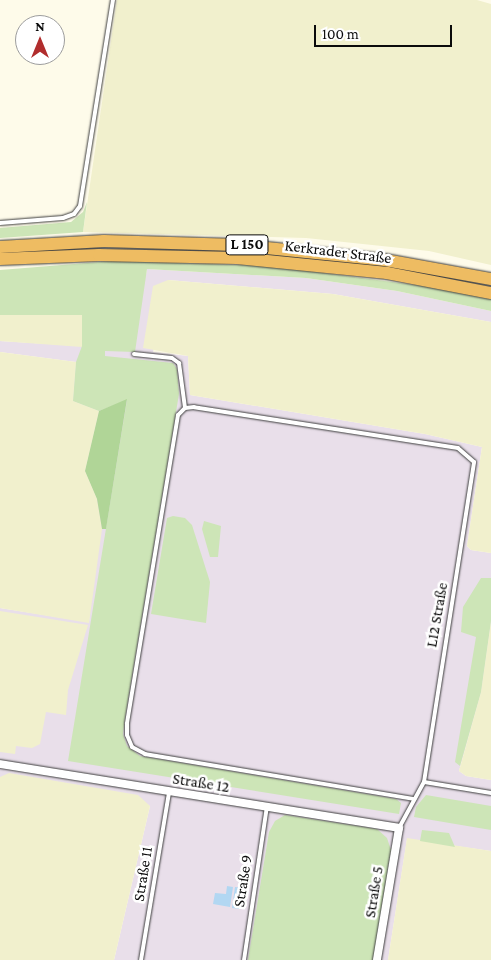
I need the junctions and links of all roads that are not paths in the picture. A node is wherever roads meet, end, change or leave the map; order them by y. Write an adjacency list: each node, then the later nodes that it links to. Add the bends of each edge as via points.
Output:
1 (113, 0): 2 (lane, via 80,206 74,214 63,218)
2 (0, 223)
3 (0, 246): 5 (highway, Kerkrader Straße / L 150, via 104,241 237,245 385,260)
4 (0, 259): 6 (highway, Kerkrader Straße / L 150, via 100,254 237,258 387,274)
5 (491, 279)
6 (491, 293)
7 (134, 354): 8 (lane, via 172,358 179,364)
8 (185, 408): 10 (lane, L12 Straße, via 194,406 458,448 474,462); 13 (lane, via 178,415 127,724 132,747 145,754)
9 (0, 764): 11 (street, Straße 12)
10 (424, 782): 12 (lane); 13 (lane)
11 (169, 792): 14 (street, Straße 12); 16 (lane, Straße 11)
12 (491, 793)
13 (414, 799): 15 (lane)
14 (267, 806): 15 (street, Straße 12); 17 (lane, Straße 9)
15 (398, 828): 18 (street, Straße 5)
16 (141, 960)
17 (244, 960)
18 (377, 960)

